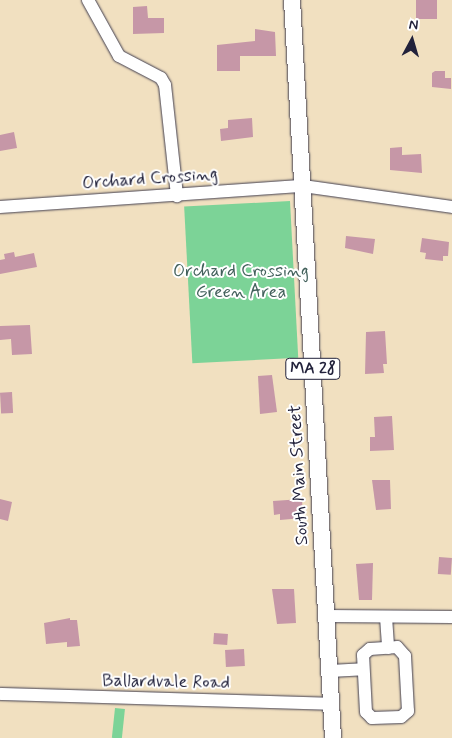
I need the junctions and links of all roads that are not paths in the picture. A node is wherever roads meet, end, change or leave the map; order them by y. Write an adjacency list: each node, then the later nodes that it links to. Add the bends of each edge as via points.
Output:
1 (88, 0): 4 (street, via 119,56 166,84)
2 (292, 0): 3 (main road, South Main Street / MA 28)
3 (303, 186): 4 (street, Orchard Crossing); 6 (street, Orchard Crossing); 7 (main road, South Main Street / MA 28)
4 (178, 196): 5 (street, Orchard Crossing)
5 (0, 207)
6 (452, 207)
7 (327, 616): 8 (street); 12 (main road, South Main Street / MA 28)
8 (386, 617): 9 (street); 10 (street)
9 (452, 617)
10 (388, 648): 11 (street, via 366,651); 11 (street, via 399,648 405,654 408,707 405,715 374,719 368,715)
11 (363, 669): 12 (street)
12 (330, 671): 14 (main road, South Main Street / MA 28)
13 (0, 694): 14 (street, Ballardvale Road)
14 (332, 704): 15 (main road, South Main Street / MA 28)
15 (333, 738)

